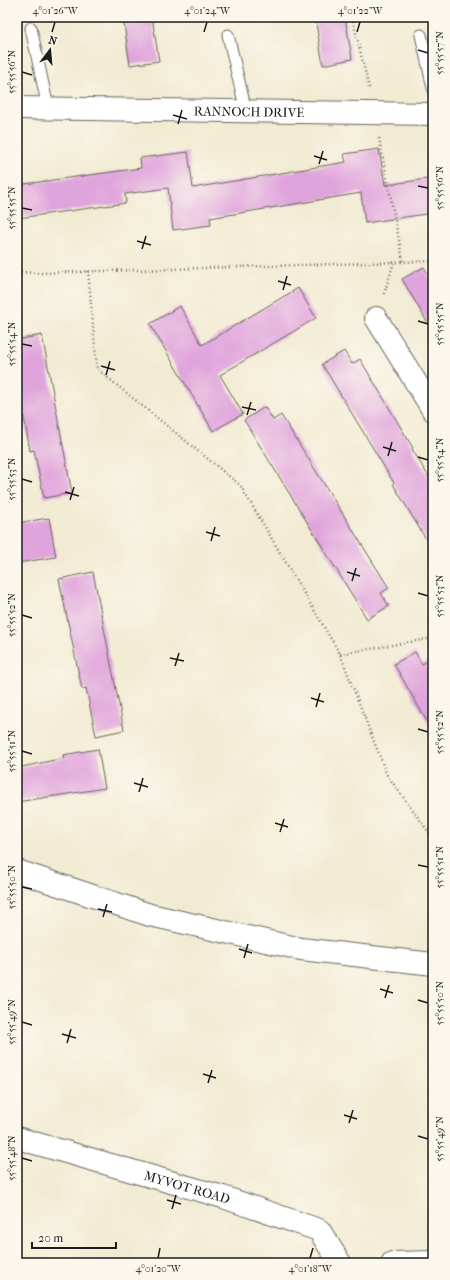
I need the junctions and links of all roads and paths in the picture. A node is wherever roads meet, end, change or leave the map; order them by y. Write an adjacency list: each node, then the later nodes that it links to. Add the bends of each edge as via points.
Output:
1 (31, 28): 6 (lane)
2 (228, 35): 7 (lane)
3 (421, 35): 4 (lane)
4 (433, 88)
5 (17, 108): 6 (street, RANNOCH DRIVE)
6 (48, 108): 7 (street, RANNOCH DRIVE)
7 (246, 111): 8 (street, RANNOCH DRIVE)
8 (433, 114)
9 (433, 260): 10 (path)
10 (394, 262): 11 (path); 13 (path)
11 (88, 271): 12 (path); 16 (path, via 97,369 240,485)
12 (17, 272)
13 (376, 318): 14 (street)
14 (433, 410)
15 (433, 638): 16 (path)
16 (340, 654): 17 (path, via 386,775)
17 (433, 838)
18 (17, 871): 19 (street, via 150,915 301,949)
19 (433, 964)
20 (17, 1138): 22 (street, MYVOT ROAD, via 222,1197 319,1230)
21 (433, 1262): 23 (street)
22 (340, 1263)
23 (392, 1263)

